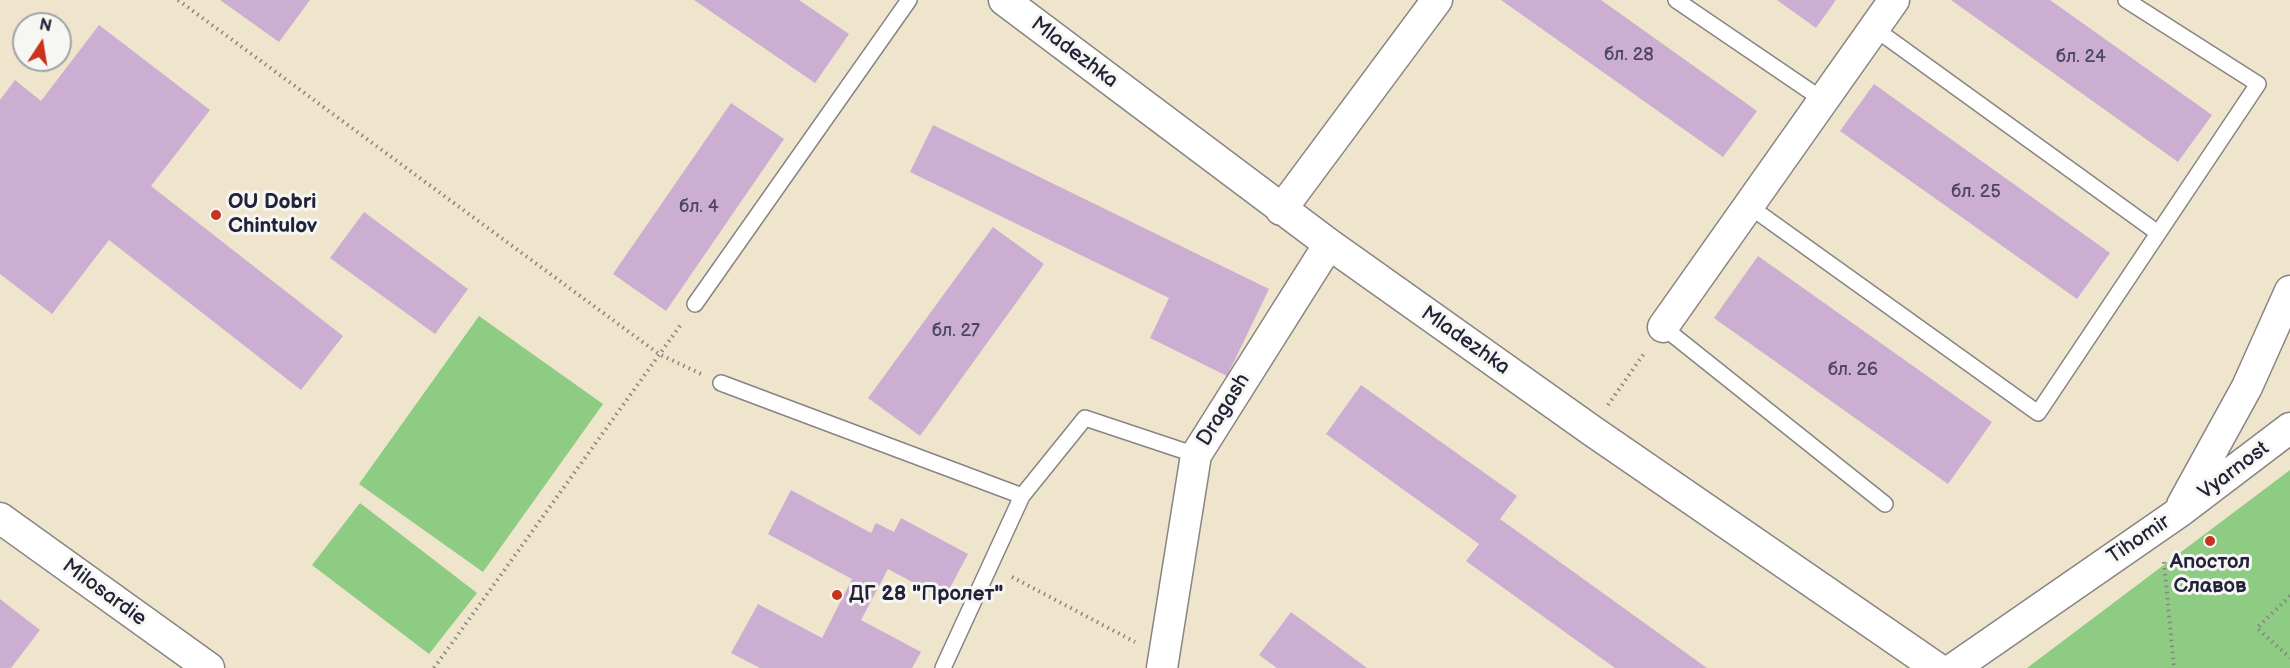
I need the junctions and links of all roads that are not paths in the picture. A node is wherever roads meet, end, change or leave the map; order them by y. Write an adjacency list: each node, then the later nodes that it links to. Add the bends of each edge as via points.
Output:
1 (909, 0): 14 (lane)
2 (1004, 0): 10 (street, Mladezhka)
3 (1437, 0): 10 (street)
4 (1676, 0): 8 (lane)
5 (1894, 0): 7 (street)
6 (2126, 0): 11 (lane, via 2258,84)
7 (1874, 28): 8 (street); 11 (lane)
8 (1823, 100): 9 (street)
9 (1749, 206): 11 (lane, via 2038,413); 15 (street)
10 (1281, 210): 12 (street, Mladezhka)
11 (2158, 233)
12 (1329, 244): 18 (street, Dragash); 26 (street, Mladezhka)
13 (2290, 291): 22 (street, Tihomir, via 2247,387)
14 (695, 304)
15 (1663, 327): 20 (lane)
16 (721, 383): 19 (lane)
17 (2290, 428): 22 (street, Vyarnost)
18 (1196, 455): 19 (lane, via 1085,418); 23 (street, Dragash)
19 (1022, 496): 25 (lane)
20 (1885, 504)
21 (0, 518): 24 (street, Milosardie)
22 (2169, 519): 27 (street, Tihomir)
23 (1163, 663)
24 (204, 667)
25 (943, 668)
26 (1937, 668)
27 (1954, 668)

